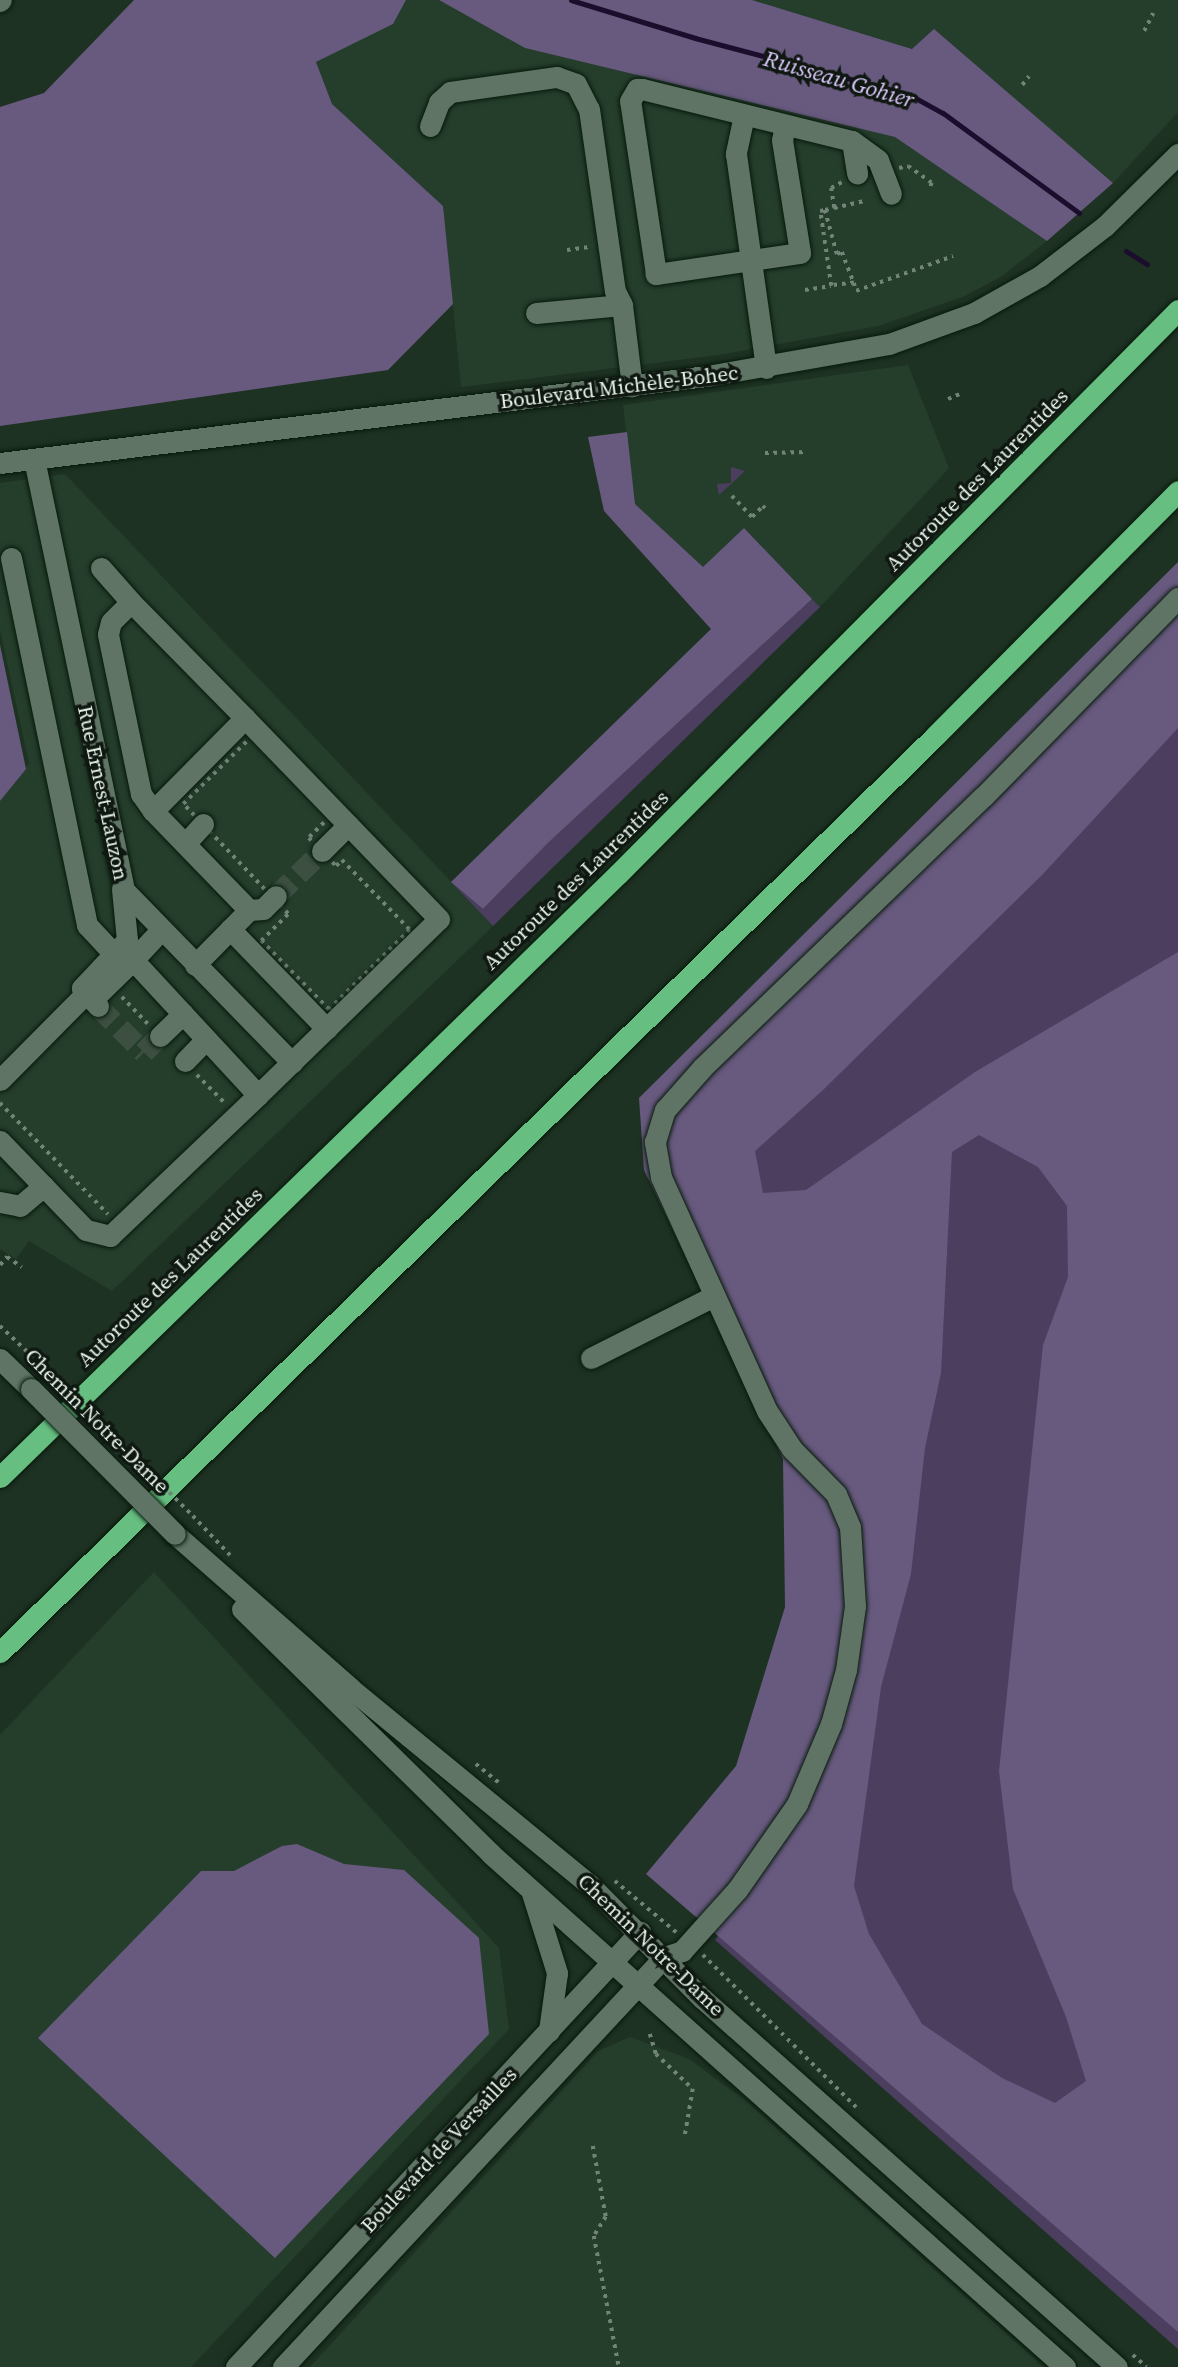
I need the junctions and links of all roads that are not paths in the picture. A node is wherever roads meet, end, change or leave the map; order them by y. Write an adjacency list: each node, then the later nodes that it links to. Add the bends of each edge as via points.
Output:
1 (744, 115): 2 (street); 8 (street, via 736,154); 8 (street, via 642,89 631,95 656,274)
2 (785, 125): 4 (street); 8 (street, via 782,141 800,253)
3 (430, 126): 9 (street, via 439,102 450,92 557,77 576,84 589,109 615,291)
4 (852, 141): 6 (street); 7 (street, via 878,160)
5 (1178, 154): 12 (street, Boulevard Michèle-Bohec, via 1091,239 993,303 909,338)
6 (857, 174)
7 (891, 194)
8 (751, 260): 12 (street)
9 (622, 305): 11 (street); 13 (street)
10 (1178, 310): 50 (highway, Autoroute des Laurentides, via 618,874)
11 (536, 313)
12 (766, 368): 13 (street, Boulevard Michèle-Bohec)
13 (632, 386): 14 (street, Boulevard Michèle-Bohec)
14 (34, 458): 15 (street, Boulevard Michèle-Bohec); 23 (street, Rue Ernest-Lauzon)
15 (0, 463)
16 (1178, 491): 52 (highway, via 935,736)
17 (11, 558): 34 (street, via 88,925)
18 (101, 568): 20 (street)
19 (1178, 598): 47 (street, Boulevard de Versailles, via 992,787 702,1067 665,1110 655,1142 661,1177)
20 (131, 602): 21 (street); 22 (street, via 111,622 108,634)
21 (240, 731): 24 (street, via 212,763); 26 (street)
22 (138, 776): 23 (street); 24 (street, via 144,801)
23 (100, 783): 29 (street, Rue Ernest-Lauzon)
24 (153, 811): 27 (street)
25 (203, 824): 27 (street)
26 (348, 825): 28 (street); 37 (street, via 439,919)
27 (185, 844): 31 (street)
28 (329, 858)
29 (120, 881): 33 (street, Rue Ernest-Lauzon, via 127,896); 34 (street, via 129,932)
30 (276, 896): 31 (street, via 264,909)
31 (249, 909): 32 (street)
32 (230, 929): 35 (street); 37 (street)
33 (161, 930): 34 (street); 35 (street, Rue Ernest-Lauzon)
34 (125, 961): 36 (street); 42 (street)
35 (195, 965): 41 (street, Rue Ernest-Lauzon)
36 (183, 1014): 38 (street); 39 (street)
37 (327, 1029): 41 (street)
38 (160, 1036)
39 (206, 1039): 40 (street); 43 (street)
40 (185, 1061)
41 (292, 1063): 43 (street)
42 (0, 1080)
43 (258, 1095): 45 (street, via 110,1236 86,1230)
44 (0, 1141): 45 (street)
45 (44, 1186): 46 (street, via 20,1206)
46 (0, 1202)
47 (714, 1296): 48 (street); 55 (street, Boulevard de Versailles, via 778,1431 827,1482 844,1510 854,1548 855,1606 846,1671 831,1724 797,1804 737,1890 682,1951)
48 (591, 1358)
49 (0, 1359): 51 (street, Chemin Notre-Dame, bridge)
50 (0, 1478)
51 (175, 1534): 53 (street, Chemin Notre-Dame, via 276,1647); 54 (street, Chemin Notre-Dame, via 350,1689 506,1811)
52 (0, 1652)
53 (531, 1891): 56 (street, Chemin Notre-Dame); 58 (street, via 556,1973)
54 (640, 1931): 55 (street, Chemin Notre-Dame); 56 (street, Boulevard de Versailles)
55 (664, 1957): 57 (street, Boulevard de Versailles); 59 (street, Chemin Notre-Dame, via 702,1998)
56 (611, 1963): 57 (street, Chemin Notre-Dame); 58 (street, Boulevard de Versailles)
57 (637, 1986): 61 (street, Boulevard de Versailles); 62 (street, Chemin Notre-Dame)
58 (548, 2033): 60 (street, Boulevard de Versailles)
59 (1122, 2358)
60 (236, 2367)
61 (283, 2367)
62 (1065, 2367)

